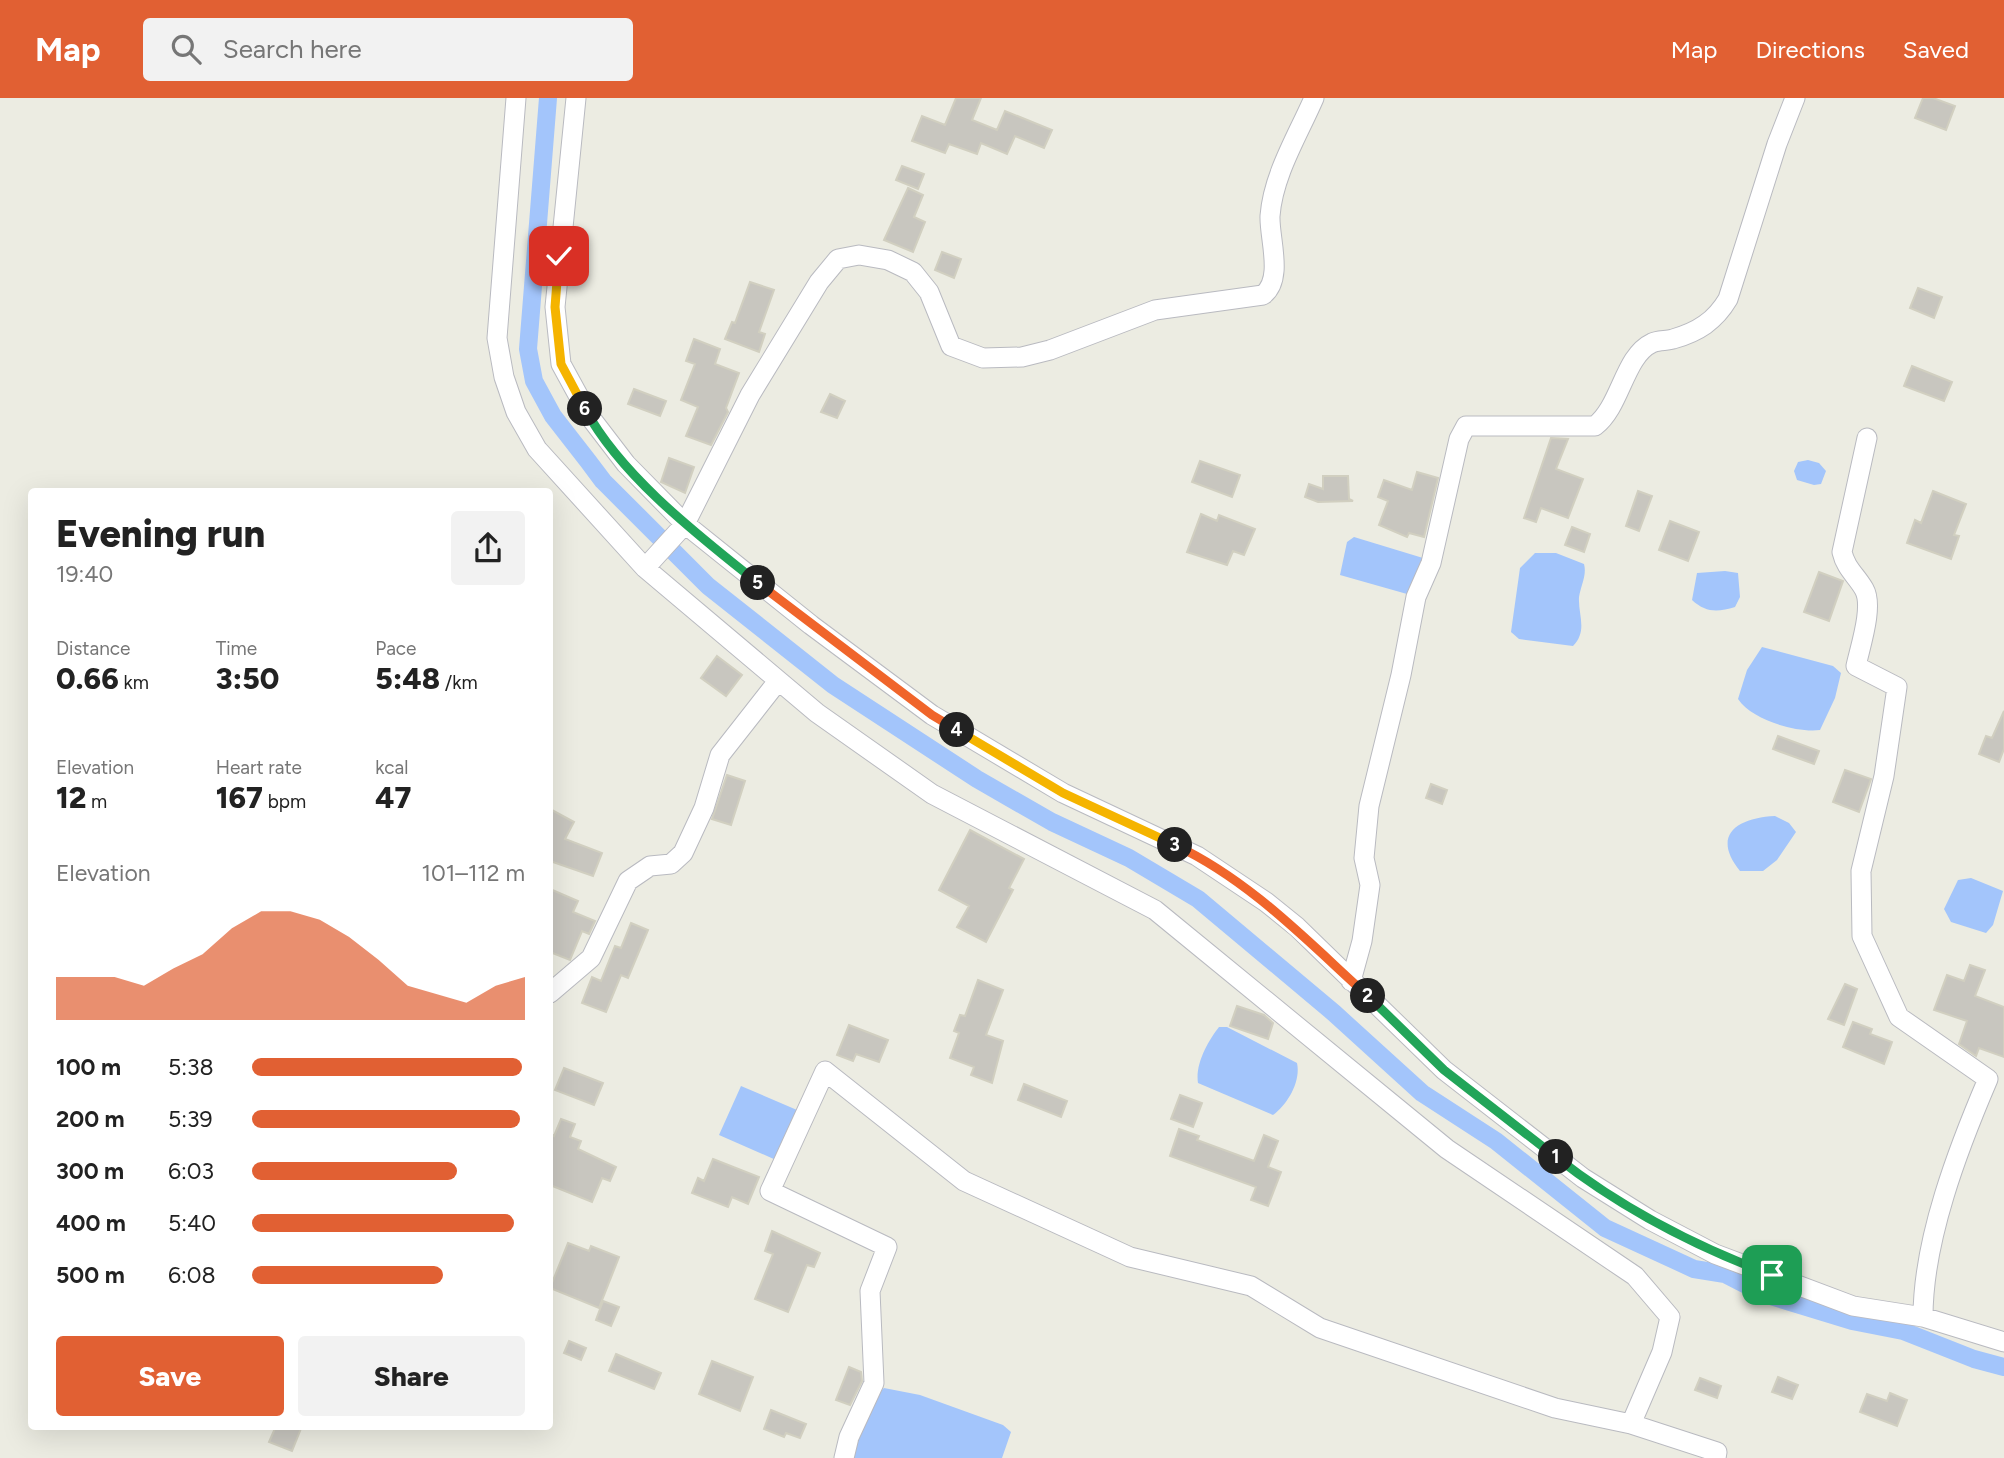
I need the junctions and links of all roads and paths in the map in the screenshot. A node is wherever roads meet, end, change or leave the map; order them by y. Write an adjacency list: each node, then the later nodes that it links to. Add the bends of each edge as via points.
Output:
1 (516, 98): 7 (street, via 497,338 504,377 516,412 537,449)
2 (576, 98): 6 (street, via 555,307 561,364 604,436)
3 (1314, 98): 6 (street, via 1274,191 1272,285 1266,293 1155,310 1050,350 1022,357 983,358 951,346 929,292 914,272 888,260 859,255 838,259 819,282 751,395)
4 (1796, 98): 9 (street, via 1728,299 1716,318 1672,339 1651,343 1633,363 1606,417 1595,426 1466,426 1458,439 1431,563 1416,597 1369,806 1364,858 1370,886)
5 (1867, 439): 11 (street, via 1842,552 1845,566 1866,591 1867,616 1856,666 1897,687 1884,776 1861,870 1862,936 1899,1017 1988,1079 1952,1163 1923,1289)
6 (685, 523): 7 (street); 9 (street, via 932,715 1063,793 1197,856 1266,902)
7 (645, 569): 8 (street)
8 (778, 681): 10 (street, via 720,755 704,808 682,853 671,864 650,866 628,881 591,958); 13 (street, via 932,794 1155,910 1447,1149 1635,1276 1670,1317 1662,1352)
9 (1352, 981): 11 (street, via 1444,1070 1583,1178 1650,1220 1715,1254 1853,1306)
10 (553, 990)
11 (1923, 1317): 12 (street)
12 (2004, 1342)
13 (1631, 1424): 14 (street, via 1555,1408 1320,1328 1251,1286 1130,1256 964,1181 825,1071 770,1191 887,1247 870,1291 874,1383); 15 (street, via 1717,1452)
14 (844, 1458)
15 (1716, 1458)

